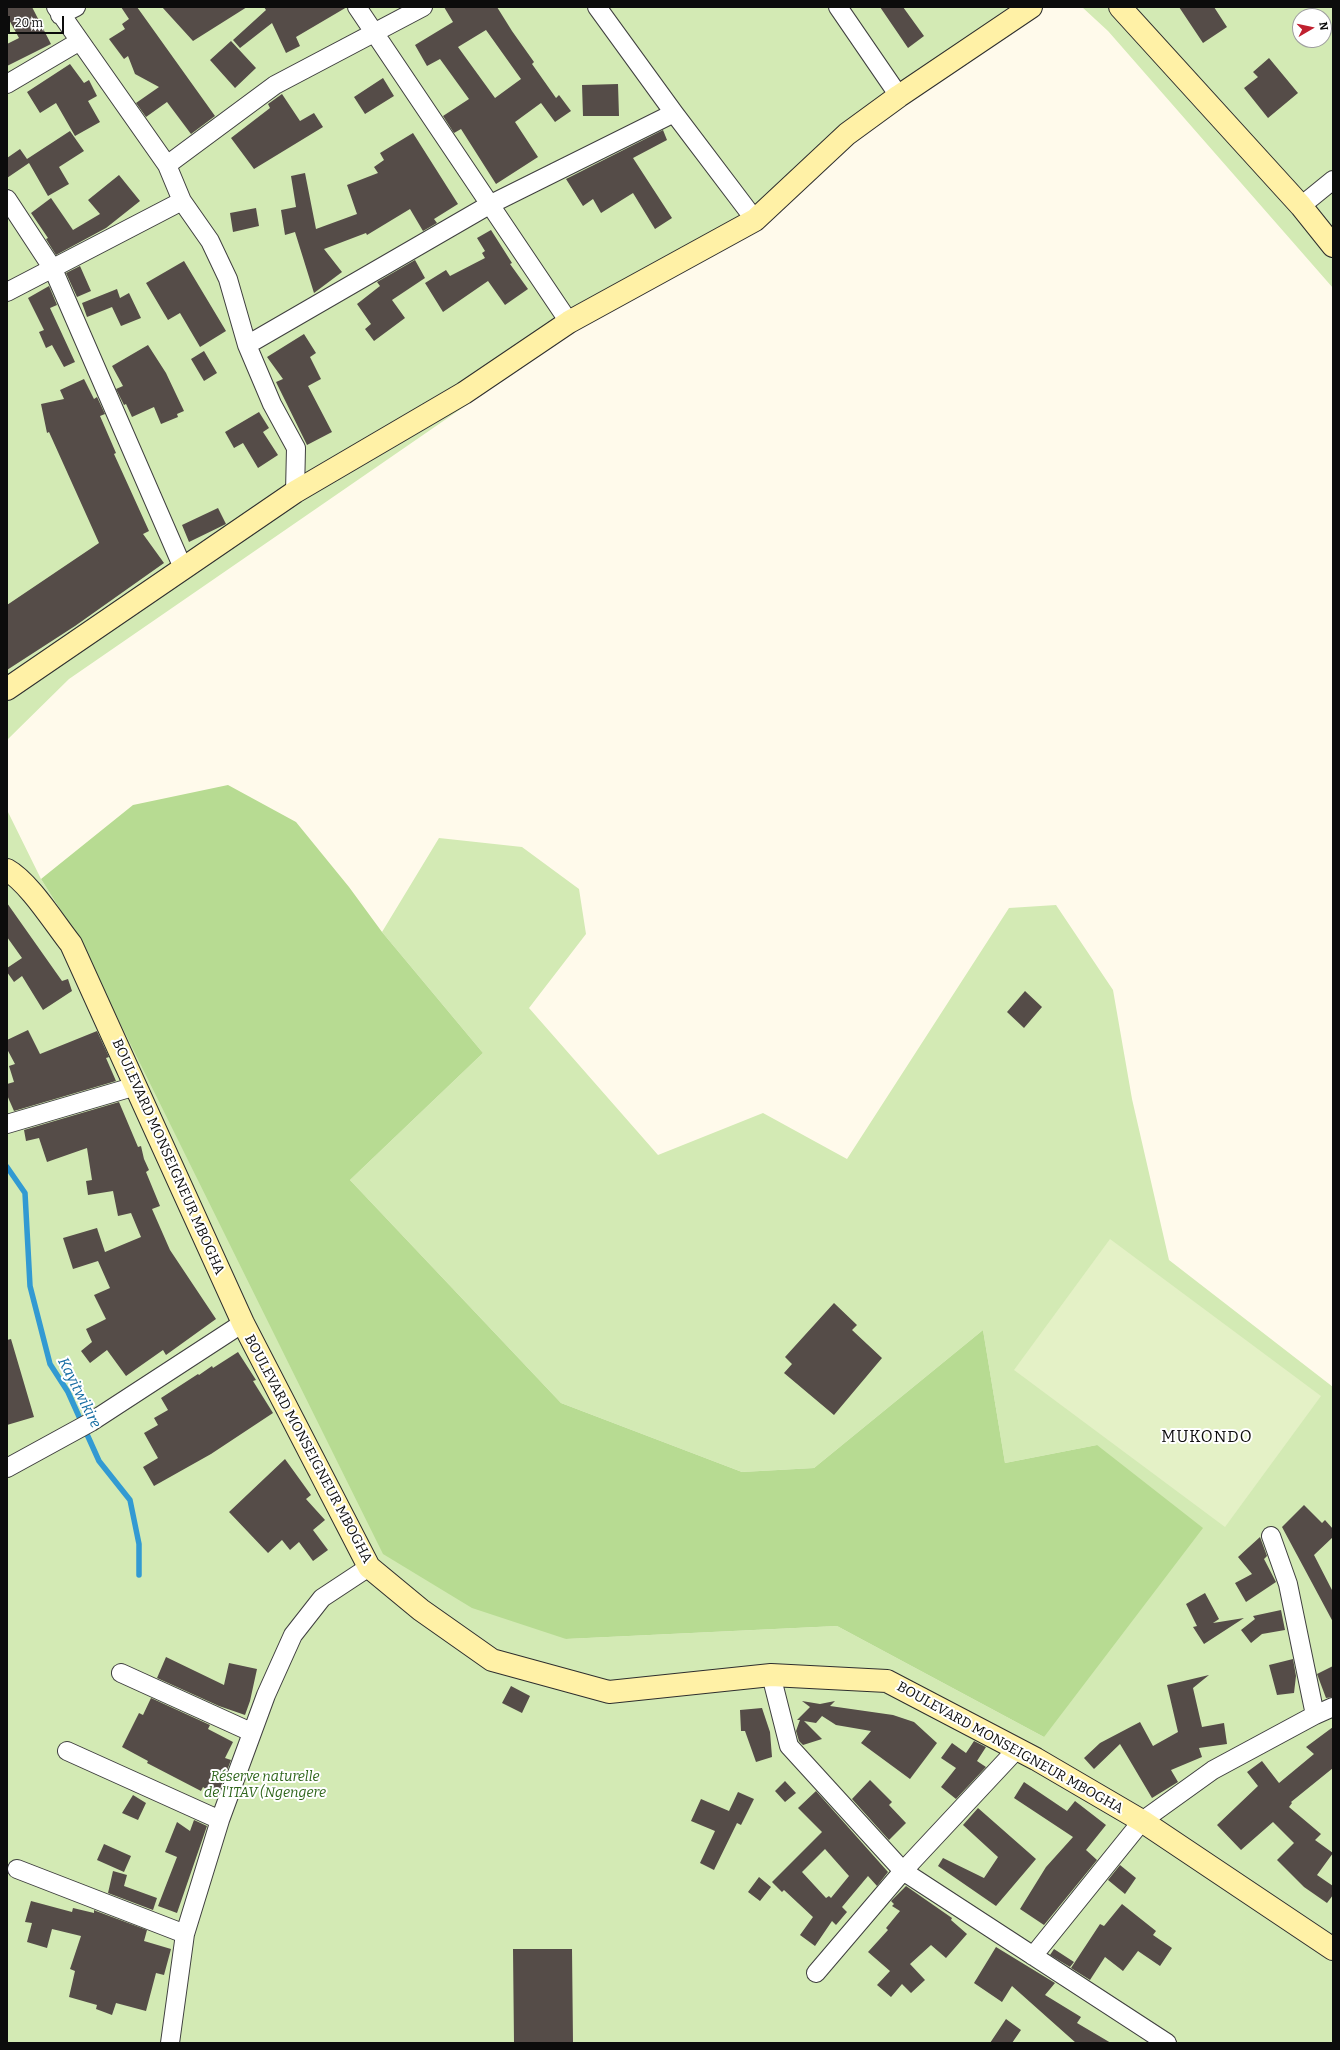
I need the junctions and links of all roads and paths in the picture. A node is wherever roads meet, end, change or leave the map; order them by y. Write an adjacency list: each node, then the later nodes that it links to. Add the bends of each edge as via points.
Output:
1 (357, 7): 8 (street)
2 (422, 7): 8 (street)
3 (597, 7): 12 (street)
4 (838, 7): 11 (street)
5 (1032, 7): 11 (street)
6 (1120, 7): 18 (street)
7 (64, 10): 9 (street)
8 (375, 32): 13 (street, via 275,85); 17 (street)
9 (80, 41): 10 (street); 13 (street)
10 (7, 84)
11 (899, 96): 19 (street, via 847,134)
12 (674, 113): 17 (street); 19 (street)
13 (167, 165): 16 (street)
14 (1333, 180): 18 (street)
15 (7, 200): 21 (street)
16 (182, 201): 21 (street); 24 (street, via 210,241 228,279)
17 (489, 204): 23 (street); 24 (street)
18 (1301, 206): 20 (street)
19 (755, 220): 23 (street)
20 (1333, 246)
21 (53, 269): 22 (street); 26 (street)
22 (7, 292)
23 (569, 322): 25 (street, via 464,393)
24 (247, 345): 25 (street, via 272,404 296,448)
25 (294, 492): 26 (street)
26 (183, 568): 27 (street)
27 (7, 689)
28 (7, 870): 29 (street, BOULEVARD MONSEIGNEUR MBOGHA, via 13,873 35,897 71,944)
29 (136, 1086): 30 (street); 31 (street, BOULEVARD MONSEIGNEUR MBOGHA)
30 (7, 1124)
31 (243, 1323): 32 (street, via 87,1423); 34 (street, BOULEVARD MONSEIGNEUR MBOGHA)
32 (7, 1468)
33 (1271, 1536): 37 (street)
34 (369, 1567): 36 (street, BOULEVARD MONSEIGNEUR MBOGHA, via 421,1610 492,1660 609,1692); 38 (street, via 322,1598 293,1635)
35 (121, 1673): 38 (street)
36 (770, 1675): 39 (street, BOULEVARD MONSEIGNEUR MBOGHA, via 887,1681); 44 (street, via 789,1746)
37 (1326, 1713): 42 (street, via 1212,1770)
38 (251, 1732): 41 (street)
39 (1017, 1749): 42 (street, BOULEVARD MONSEIGNEUR MBOGHA); 44 (street)
40 (67, 1751): 41 (street)
41 (220, 1820): 45 (street)
42 (1142, 1821): 46 (street, BOULEVARD MONSEIGNEUR MBOGHA); 47 (street)
43 (17, 1869): 45 (street)
44 (903, 1871): 47 (street); 48 (street)
45 (185, 1934): 49 (street)
46 (1333, 1949)
47 (1033, 1956): 50 (street)
48 (816, 1973)
49 (170, 2043)
50 (1167, 2043)

